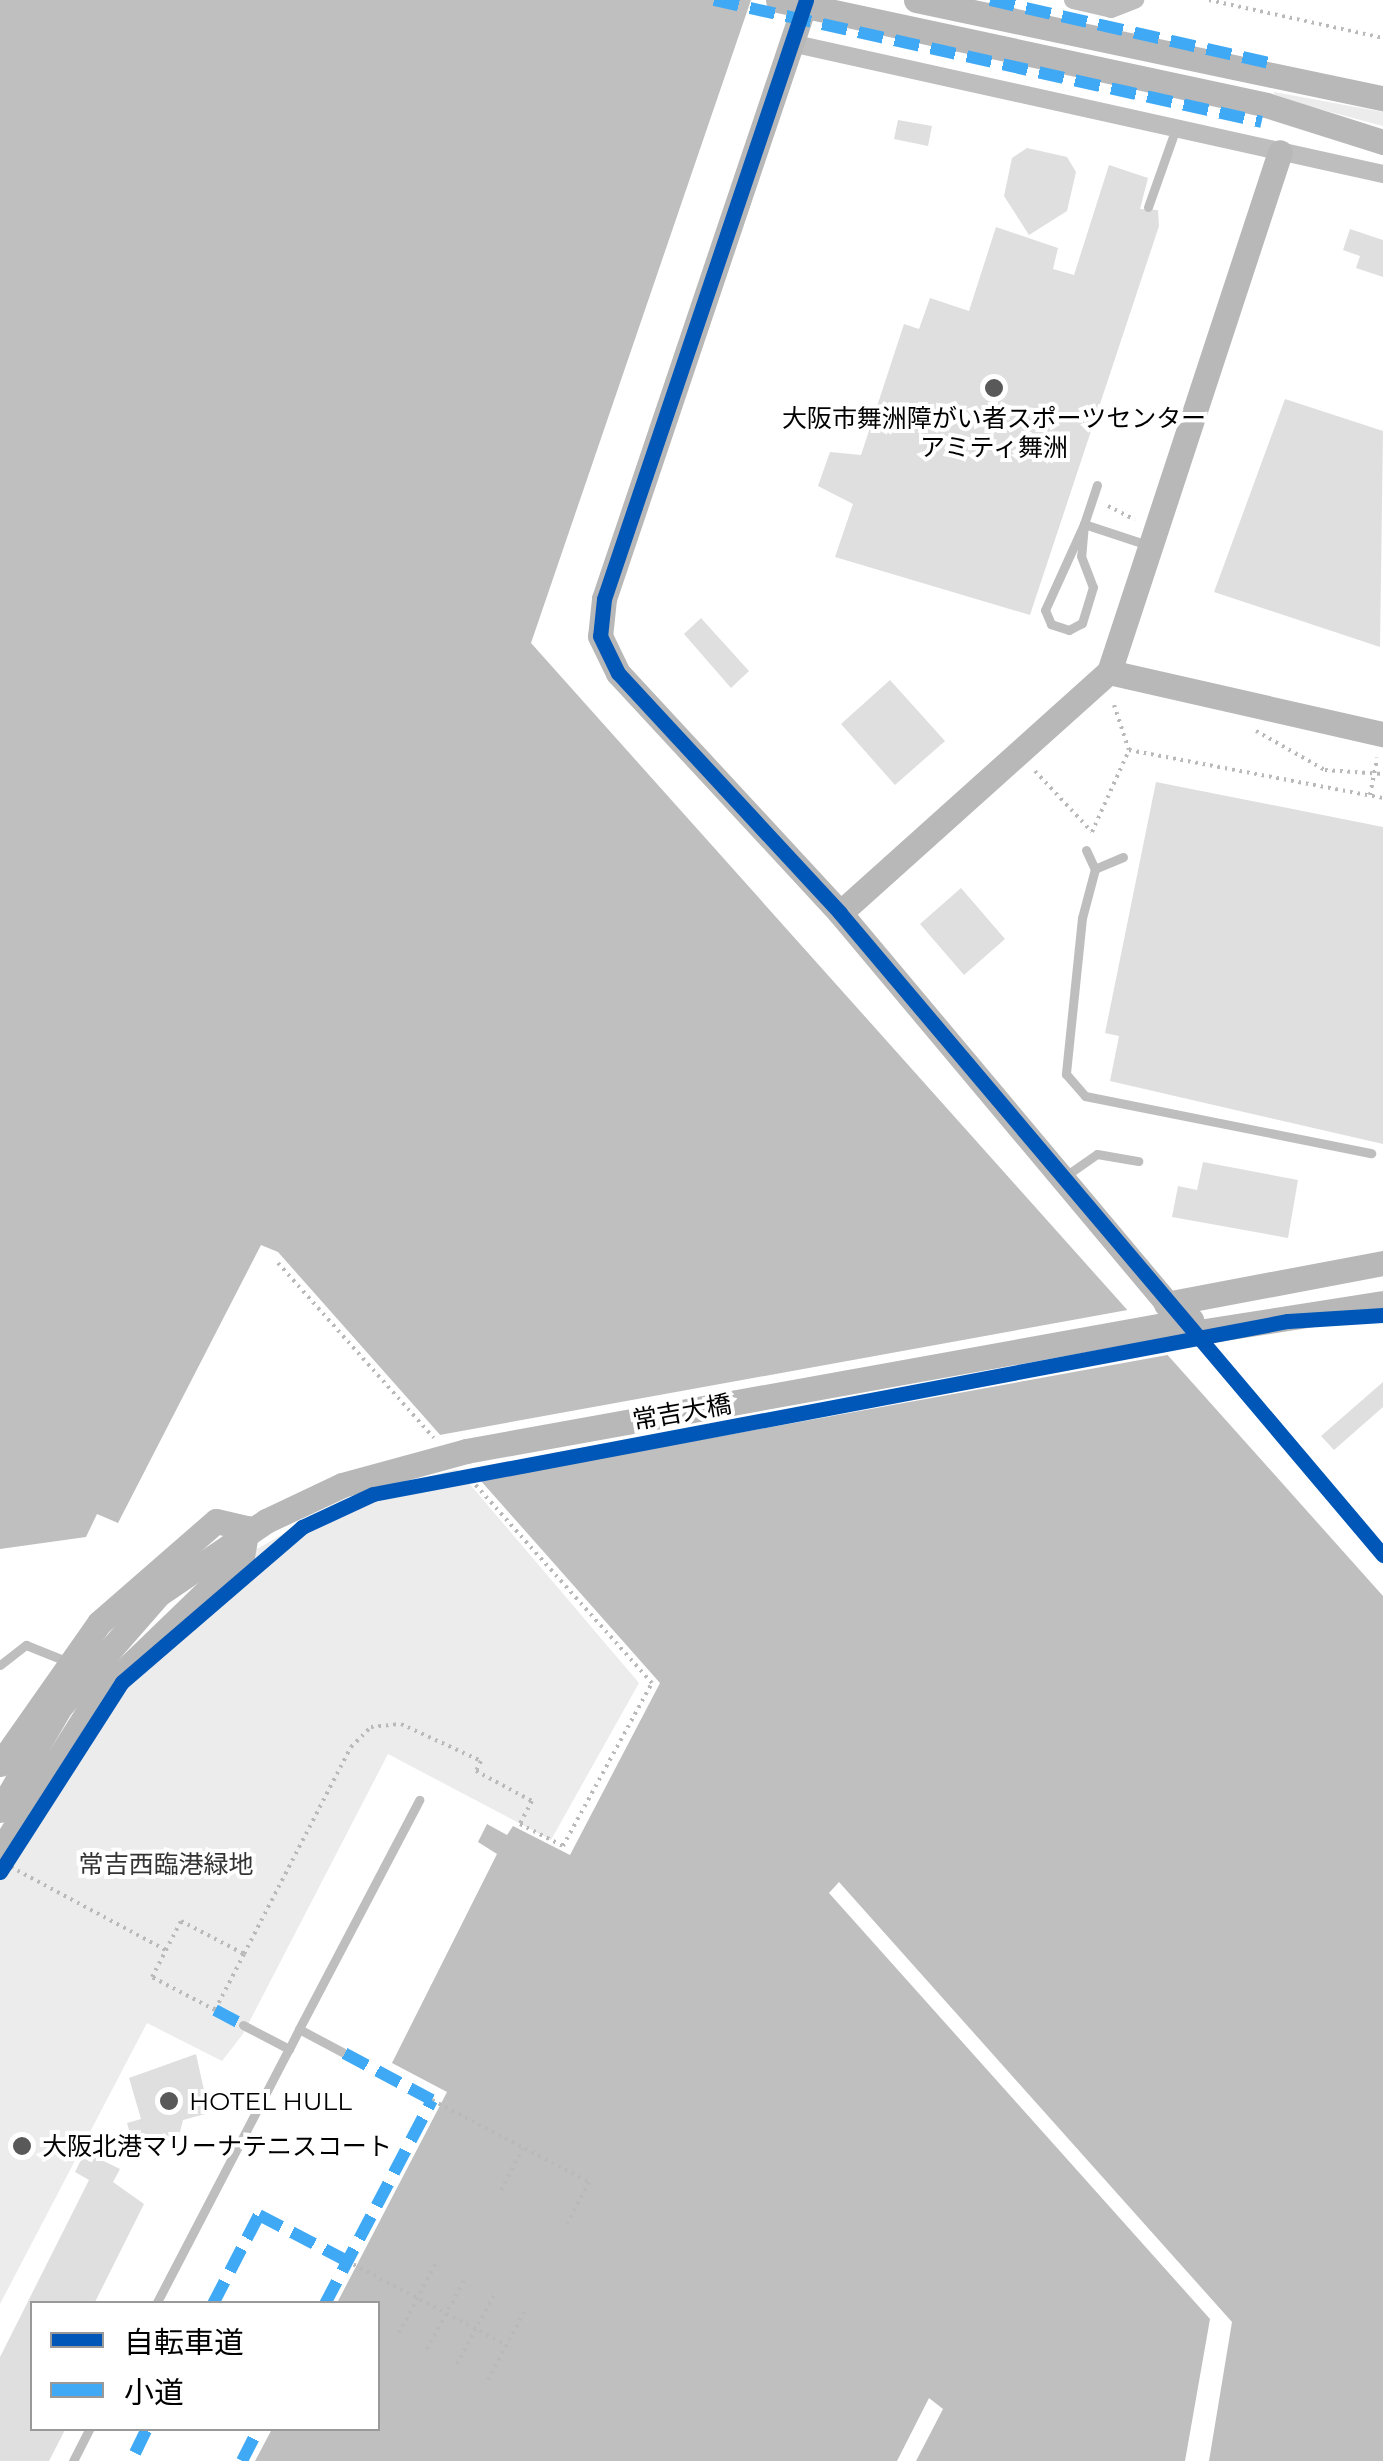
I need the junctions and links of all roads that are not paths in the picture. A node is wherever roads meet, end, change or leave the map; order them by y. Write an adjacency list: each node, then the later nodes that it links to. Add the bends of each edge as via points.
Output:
1 (778, 0): 9 (street, via 1266,105)
2 (806, 0): 6 (street)
3 (916, 0): 7 (street, via 1272,80)
4 (1072, 0): 5 (street, via 1110,9)
5 (1135, 0)
6 (791, 43): 8 (street); 21 (street, via 604,599 600,636 618,672)
7 (1383, 98)
8 (1176, 128): 10 (street); 12 (lane)
9 (1383, 142)
10 (1280, 152): 11 (street); 15 (street)
11 (1383, 174)
12 (1148, 207)
13 (1098, 484): 14 (lane)
14 (1084, 524): 14 (lane, via 1081,556 1094,587 1082,623 1070,630 1051,624 1045,610); 15 (lane)
15 (1145, 534): 16 (street)
16 (1110, 672): 17 (street); 21 (street)
17 (1380, 746)
18 (1086, 850): 20 (lane)
19 (1123, 856): 20 (lane)
20 (1095, 870): 22 (lane, via 1066,1074 1085,1096)
21 (840, 913): 24 (street)
22 (1371, 1153)
23 (1138, 1161): 24 (lane, via 1097,1154)
24 (1061, 1178): 28 (street)
25 (1383, 1264): 28 (street)
26 (1383, 1285): 33 (street, 常吉大橋, via 388,1469 210,1554 159,1594 60,1707)
27 (1383, 1303): 28 (street, via 1192,1332)
28 (1166, 1304)
29 (67, 1662): 30 (lane, via 26,1646); 31 (street); 34 (street, via 201,1532 224,1519 247,1528 242,1556 98,1696)
30 (0, 1666)
31 (0, 1764)
32 (419, 1800): 36 (lane)
33 (0, 1810)
34 (2, 1858)
35 (243, 2025): 37 (lane)
36 (299, 2030): 37 (lane); 38 (lane)
37 (289, 2049): 39 (lane)
38 (342, 2052)
39 (158, 2301)
40 (88, 2431): 41 (lane)
41 (73, 2461)

